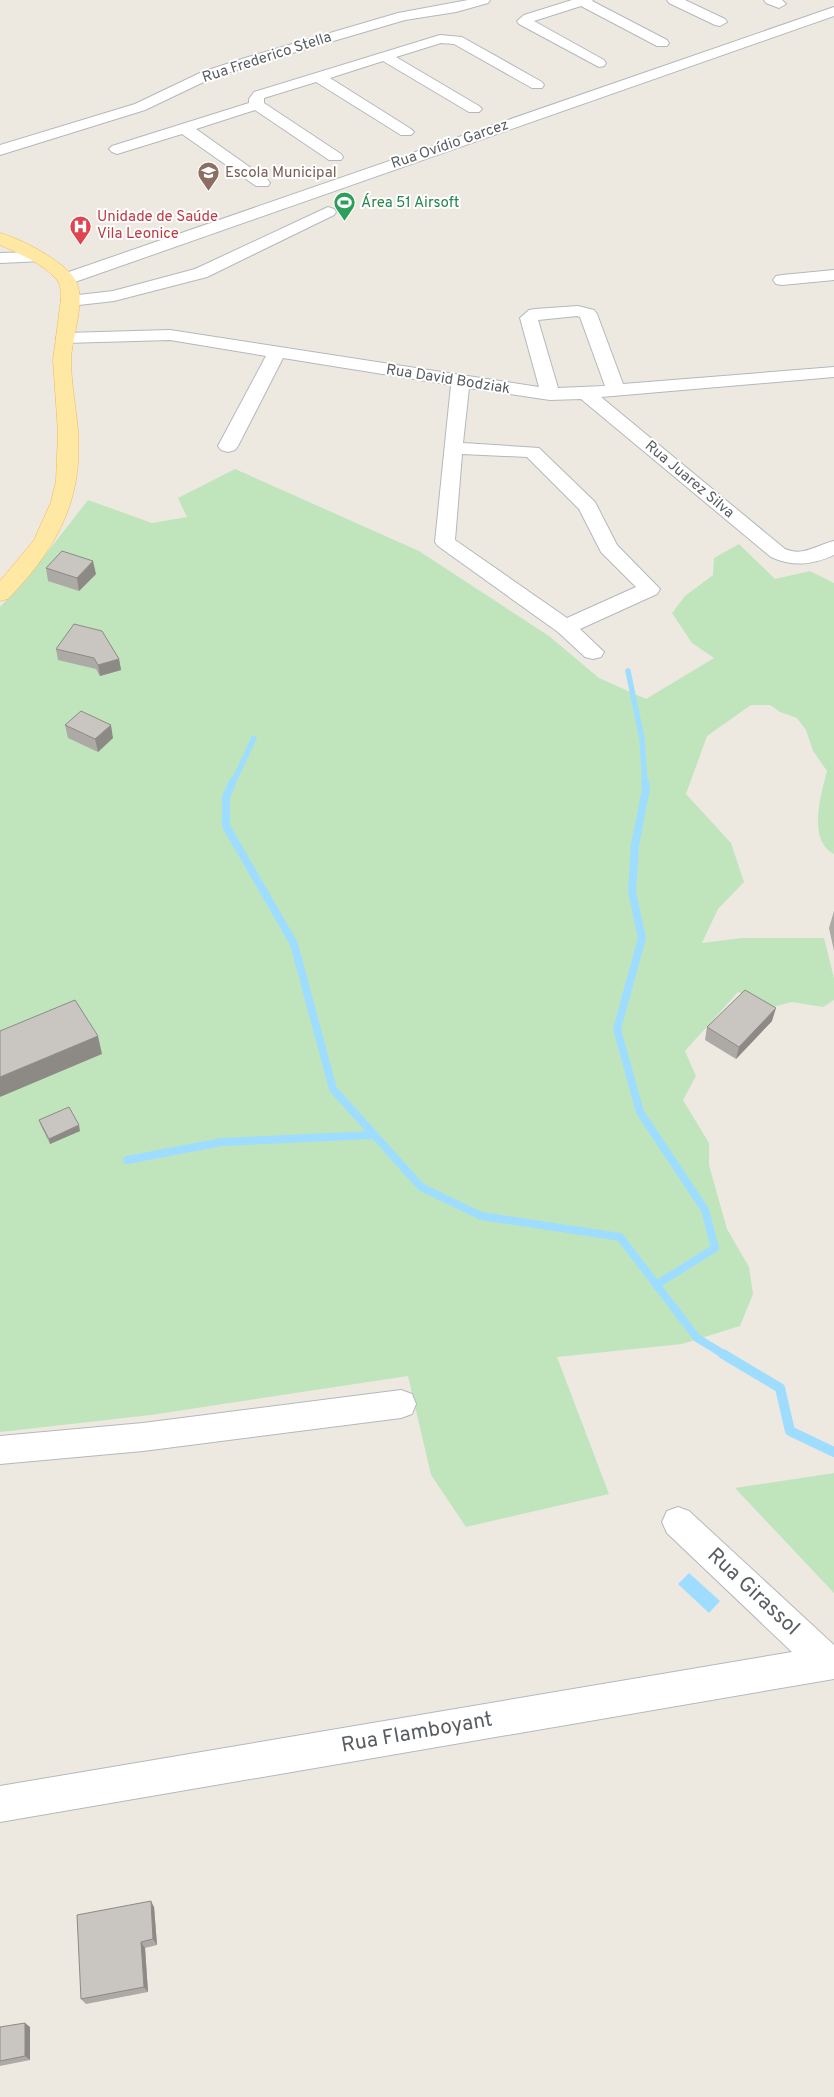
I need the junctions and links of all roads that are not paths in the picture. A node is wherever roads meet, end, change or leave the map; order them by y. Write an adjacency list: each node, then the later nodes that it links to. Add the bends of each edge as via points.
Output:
1 (483, 0): 8 (street, Rua Frederico Stella, via 456,8 403,16)
2 (674, 0): 5 (street)
3 (584, 1): 6 (street); 9 (street, via 524,21)
4 (834, 11): 26 (street, Rua Ovídio Garcez)
5 (720, 22)
6 (662, 42)
7 (384, 56): 10 (street); 11 (street, via 440,39 453,39); 14 (street)
8 (250, 61): 12 (street); 18 (street, Rua Frederico Stella, via 207,75 140,107)
9 (599, 63)
10 (318, 77): 12 (street); 16 (street)
11 (537, 85)
12 (288, 86): 13 (street, via 256,97)
13 (256, 105): 15 (street); 19 (street)
14 (474, 108)
15 (184, 128): 17 (street); 20 (street)
16 (406, 132)
17 (118, 149)
18 (0, 150)
19 (335, 156)
20 (262, 183)
21 (328, 212): 28 (street, via 201,273 114,296)
22 (0, 238): 23 (main road)
23 (37, 257): 24 (street); 26 (main road)
24 (0, 258)
25 (834, 275): 27 (street)
26 (66, 279): 28 (main road)
27 (782, 280)
28 (70, 301): 29 (main road)
29 (64, 338): 30 (street, Rua David Bodziak, via 170,335); 39 (main road, via 62,375 68,454 64,495 43,545)
30 (277, 352): 32 (street, Rua David Bodziak); 36 (street)
31 (834, 372): 33 (street, Rua David Bodziak)
32 (461, 382): 35 (street, Rua David Bodziak); 37 (street)
33 (616, 391): 34 (street, Rua David Bodziak); 35 (street, via 588,314 578,310 535,314 529,318)
34 (585, 393): 35 (street, Rua David Bodziak); 38 (street, Rua Juarez Silva, via 778,553 797,560)
35 (550, 394)
36 (228, 446)
37 (453, 448): 40 (street, via 446,542); 40 (street, via 532,452 588,506 608,548 650,588)
38 (834, 547)
39 (0, 594)
40 (565, 627): 41 (street)
41 (594, 652)
42 (401, 1404): 43 (street, via 143,1437)
43 (0, 1450)
44 (678, 1522): 45 (street, Rua Girassol)
45 (831, 1662): 46 (street, Rua Flamboyant)
46 (0, 1804)

